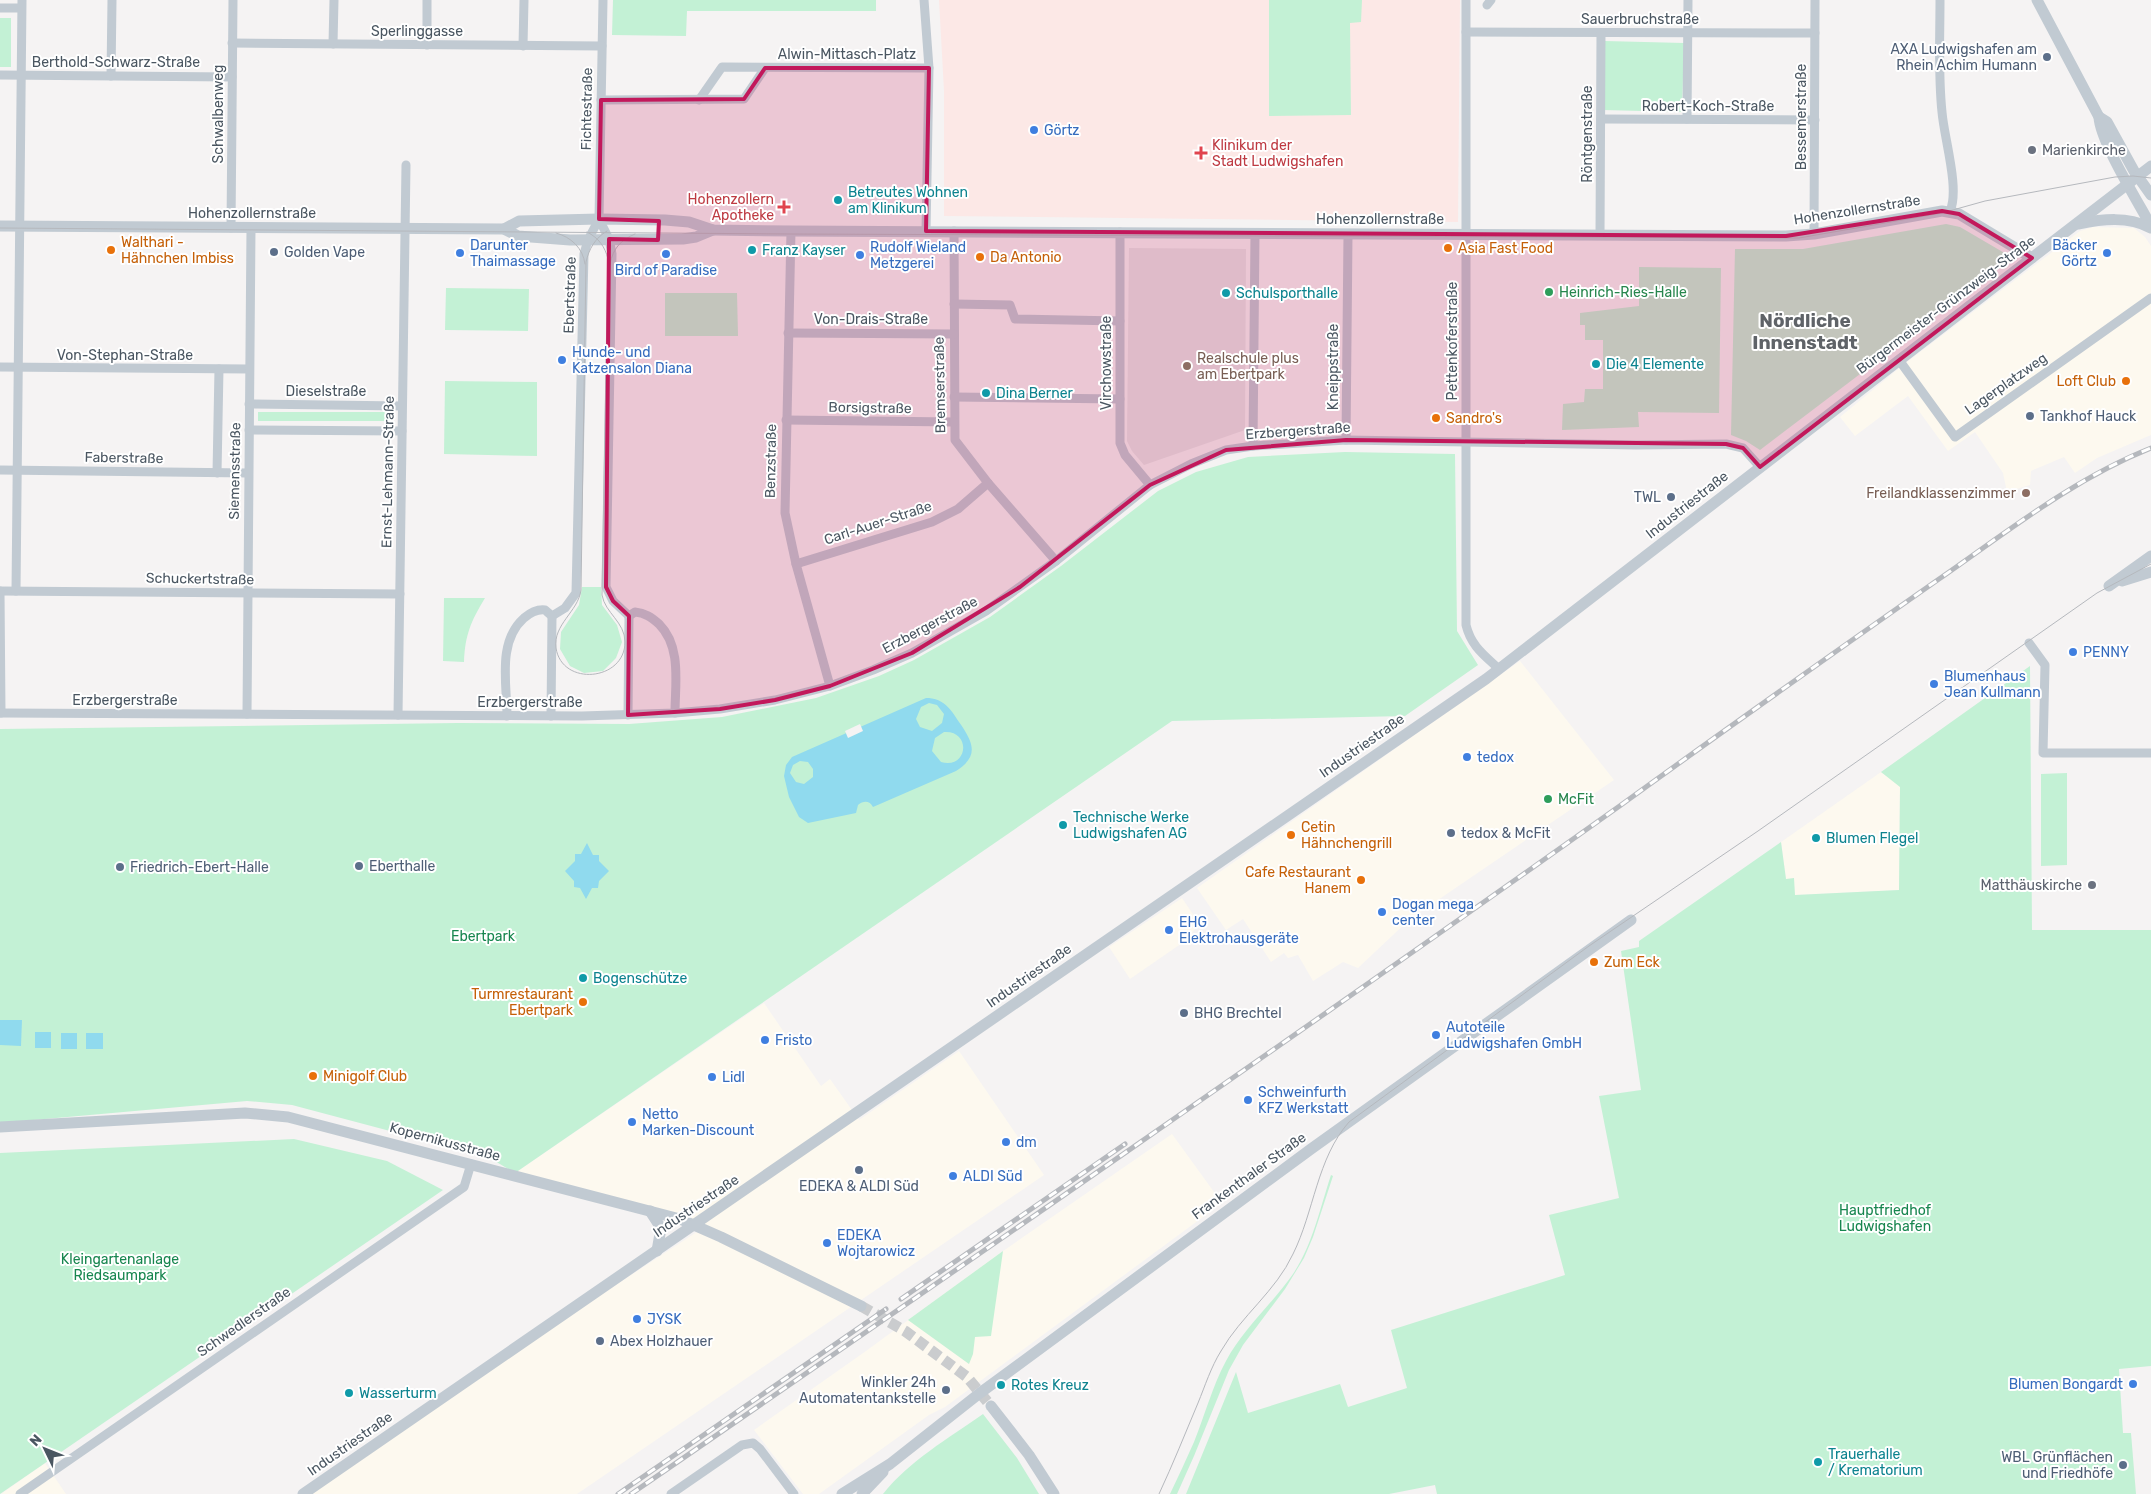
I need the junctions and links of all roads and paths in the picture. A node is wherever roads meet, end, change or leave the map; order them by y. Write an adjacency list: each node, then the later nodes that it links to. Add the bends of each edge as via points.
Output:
1 (112, 0): 28 (street)
2 (233, 0): 19 (street, Schwalbenweg)
3 (334, 0): 20 (street)
4 (427, 0): 21 (street)
5 (524, 0): 22 (street)
6 (603, 0): 23 (street, Fichtestraße)
7 (924, 0): 25 (street)
8 (1466, 0): 15 (street, Pettenkoferstraße)
9 (1688, 0): 17 (street)
10 (1815, 0): 18 (street, Bessemerstraße)
11 (1940, 0): 41 (street, via 1942,111 1954,197)
12 (2037, 0): 32 (street)
13 (21, 4): 14 (street); 26 (street)
14 (0, 8)
15 (1466, 32): 16 (street, Sauerbruchstraße); 58 (street, Pettenkoferstraße)
16 (1601, 33): 17 (street, Sauerbruchstraße); 33 (street, Röntgenstraße)
17 (1688, 33): 18 (street, Sauerbruchstraße); 34 (street)
18 (1815, 33): 35 (street, Bessemerstraße)
19 (232, 43): 20 (street, Sperlinggasse); 29 (street, Schwalbenweg)
20 (333, 44): 21 (street, Sperlinggasse)
21 (427, 45): 22 (street, Sperlinggasse)
22 (523, 46): 23 (street, Sperlinggasse)
23 (602, 46): 30 (street, Fichtestraße)
24 (765, 68): 25 (street, Alwin-Mittasch-Platz); 31 (street, Alwin-Mittasch-Platz, via 744,99); 31 (street, Alwin-Mittasch-Platz, via 722,67)
25 (929, 68): 53 (street)
26 (21, 75): 27 (street, Berthold-Schwarz-Straße); 28 (street, Berthold-Schwarz-Straße); 45 (street)
27 (0, 76)
28 (112, 76): 29 (street, Berthold-Schwarz-Straße)
29 (232, 77): 47 (street, Schwalbenweg)
30 (601, 100): 31 (street, Alwin-Mittasch-Platz); 42 (street, Fichtestraße)
31 (699, 100)
32 (2099, 117): 38 (street, via 2107,122); 39 (street, via 2100,126)
33 (1601, 119): 34 (street, Robert-Koch-Straße); 60 (street, Röntgenstraße)
34 (1687, 120): 35 (street, Robert-Koch-Straße)
35 (1814, 120): 59 (street, Bessemerstraße)
36 (406, 165): 49 (street, Ernst-Lehmann-Straße)
37 (2151, 166): 38 (street, Bürgermeister-Grünzweig-Straße)
38 (2138, 176): 39 (street, Bürgermeister-Grünzweig-Straße); 40 (street)
39 (2128, 184): 43 (street, Bürgermeister-Grünzweig-Straße); 46 (street)
40 (2151, 194)
41 (1950, 211): 59 (street, Hohenzollernstraße); 63 (street)
42 (599, 219): 50 (street, Hohenzollernstraße, via 519,221); 51 (street, Hohenzollernstraße, via 673,220); 61 (street); 62 (street, Ebertstraße)
43 (2076, 224): 46 (street, via 2128,220); 63 (street, Bürgermeister-Grünzweig-Straße)
44 (0, 226): 45 (street, Hohenzollernstraße)
45 (19, 226): 47 (street, Hohenzollernstraße); 71 (street)
46 (2151, 227)
47 (231, 228): 48 (street, Hohenzollernstraße)
48 (251, 228): 49 (street, Hohenzollernstraße); 73 (street, Siemensstraße)
49 (406, 229): 50 (street, Hohenzollernstraße); 77 (street, Ernst-Lehmann-Straße)
50 (504, 229): 62 (street, Hohenzollernstraße, via 518,236)
51 (713, 230): 52 (street, Hohenzollernstraße); 61 (street, Hohenzollernstraße, via 683,240)
52 (791, 231): 53 (street, Hohenzollernstraße); 67 (street, Benzstraße)
53 (926, 231): 54 (street, Hohenzollernstraße)
54 (954, 231): 55 (street, Hohenzollernstraße); 65 (street, Bremserstraße)
55 (1120, 232): 56 (street, Hohenzollernstraße); 66 (street, Virchowstraße)
56 (1255, 233): 57 (street, Hohenzollernstraße); 84 (street)
57 (1348, 234): 58 (street, Hohenzollernstraße); 82 (street, Kneippstraße)
58 (1466, 234): 60 (street, Hohenzollernstraße); 83 (street, Pettenkoferstraße)
59 (1814, 234): 60 (street, Hohenzollernstraße)
60 (1600, 235)
61 (609, 239): 62 (street, Hohenzollernstraße); 101 (street, via 612,264 606,587 612,601)
62 (588, 240): 100 (street, Ebertstraße, via 584,260 576,593 571,602)
63 (2032, 258): 69 (street, Bürgermeister-Grünzweig-Straße)
64 (2151, 298): 69 (street, Lagerplatzweg, via 1955,437)
65 (954, 304): 66 (street, via 1010,305 1016,319); 68 (street, Bremserstraße)
66 (1120, 321): 75 (street, Virchowstraße)
67 (788, 333): 68 (street, Von-Drais-Straße); 78 (street, Benzstraße)
68 (954, 334): 74 (street, Bremserstraße)
69 (1899, 360): 85 (street, Bürgermeister-Grünzweig-Straße)
70 (0, 368): 71 (street, Von-Stephan-Straße)
71 (18, 368): 72 (street, Von-Stephan-Straße); 87 (street)
72 (219, 369): 73 (street, Von-Stephan-Straße); 88 (street, Siemensstraße)
73 (249, 369): 76 (street, Siemensstraße)
74 (954, 397): 75 (street); 79 (street, Bremserstraße)
75 (1120, 398): 91 (street, Virchowstraße, via 1120,443 1125,455)
76 (249, 404): 77 (street, Dieselstraße); 80 (street, Siemensstraße)
77 (402, 406): 81 (street, Ernst-Lehmann-Straße)
78 (786, 420): 79 (street, Borsigstraße); 94 (street, Benzstraße, via 784,513)
79 (954, 422): 90 (street, Bremserstraße, via 955,440)
80 (249, 430): 81 (street); 89 (street, Siemensstraße)
81 (402, 431): 99 (street, Ernst-Lehmann-Straße)
82 (1346, 440): 83 (street, Erzbergerstraße); 84 (street, Erzbergerstraße)
83 (1466, 443): 85 (street, Erzbergerstraße, via 1726,444 1743,448); 103 (street, Pettenkoferstraße, via 1466,625 1475,648)
84 (1253, 446): 91 (street, Erzbergerstraße, via 1226,450)
85 (1760, 467): 103 (street, Industriestraße)
86 (0, 470): 87 (street, Faberstraße)
87 (17, 470): 88 (street, Faberstraße); 97 (street)
88 (216, 473): 89 (street, Faberstraße)
89 (248, 473): 98 (street, Siemensstraße)
90 (988, 483): 93 (street, Bremserstraße); 94 (street, Carl-Auer-Straße, via 958,509 932,522)
91 (1150, 485): 93 (street, Erzbergerstraße)
92 (2151, 556): 95 (street, via 2109,586)
93 (1056, 561): 104 (street, Erzbergerstraße, via 986,611 927,645)
94 (796, 564): 104 (street, Benzstraße)
95 (2151, 572)
96 (0, 591): 97 (street, Schuckertstraße); 105 (street)
97 (16, 591): 98 (street, Schuckertstraße)
98 (247, 593): 99 (street, Schuckertstraße); 107 (street, Siemensstraße)
99 (400, 594): 108 (street, Ernst-Lehmann-Straße)
100 (552, 616): 110 (street, via 545,610 539,610 526,616 512,632 506,650); 111 (street)
101 (630, 616): 106 (street, via 635,612 643,613 670,637 675,653); 109 (street)
102 (2029, 643): 112 (street, via 2045,665 2044,753)
103 (1499, 669): 117 (street, Industriestraße)
104 (830, 686): 106 (street, Erzbergerstraße, via 775,700)
105 (0, 713): 107 (street, Erzbergerstraße)
106 (675, 713): 109 (street, Erzbergerstraße)
107 (247, 714): 108 (street, Erzbergerstraße)
108 (398, 715): 110 (street, Erzbergerstraße)
109 (628, 715): 111 (street, Erzbergerstraße)
110 (508, 716): 111 (street, Erzbergerstraße)
111 (551, 716)
112 (2151, 753)
113 (1631, 920): 121 (street, Frankenthaler Straße, via 1311,1149 980,1393)
114 (0, 1127): 115 (street, Kopernikusstraße, via 245,1113 288,1117)
115 (471, 1164): 116 (street, Kopernikusstraße); 122 (street, Schwedlerstraße, via 464,1187)
116 (650, 1211): 117 (street, Kopernikusstraße); 118 (street, via 661,1228)
117 (694, 1225): 118 (street, Industriestraße); 119 (street, Kopernikusstraße)
118 (657, 1251): 123 (street, Industriestraße)
119 (860, 1306)
120 (991, 1406): 128 (street)
121 (890, 1464): 126 (street, Frankenthaler Straße); 127 (street, Frankenthaler Straße)
122 (20, 1494)
123 (304, 1494)
124 (671, 1494): 125 (street, via 742,1445 753,1443)
125 (794, 1494)
126 (842, 1494)
127 (863, 1494)
128 (1054, 1494)

